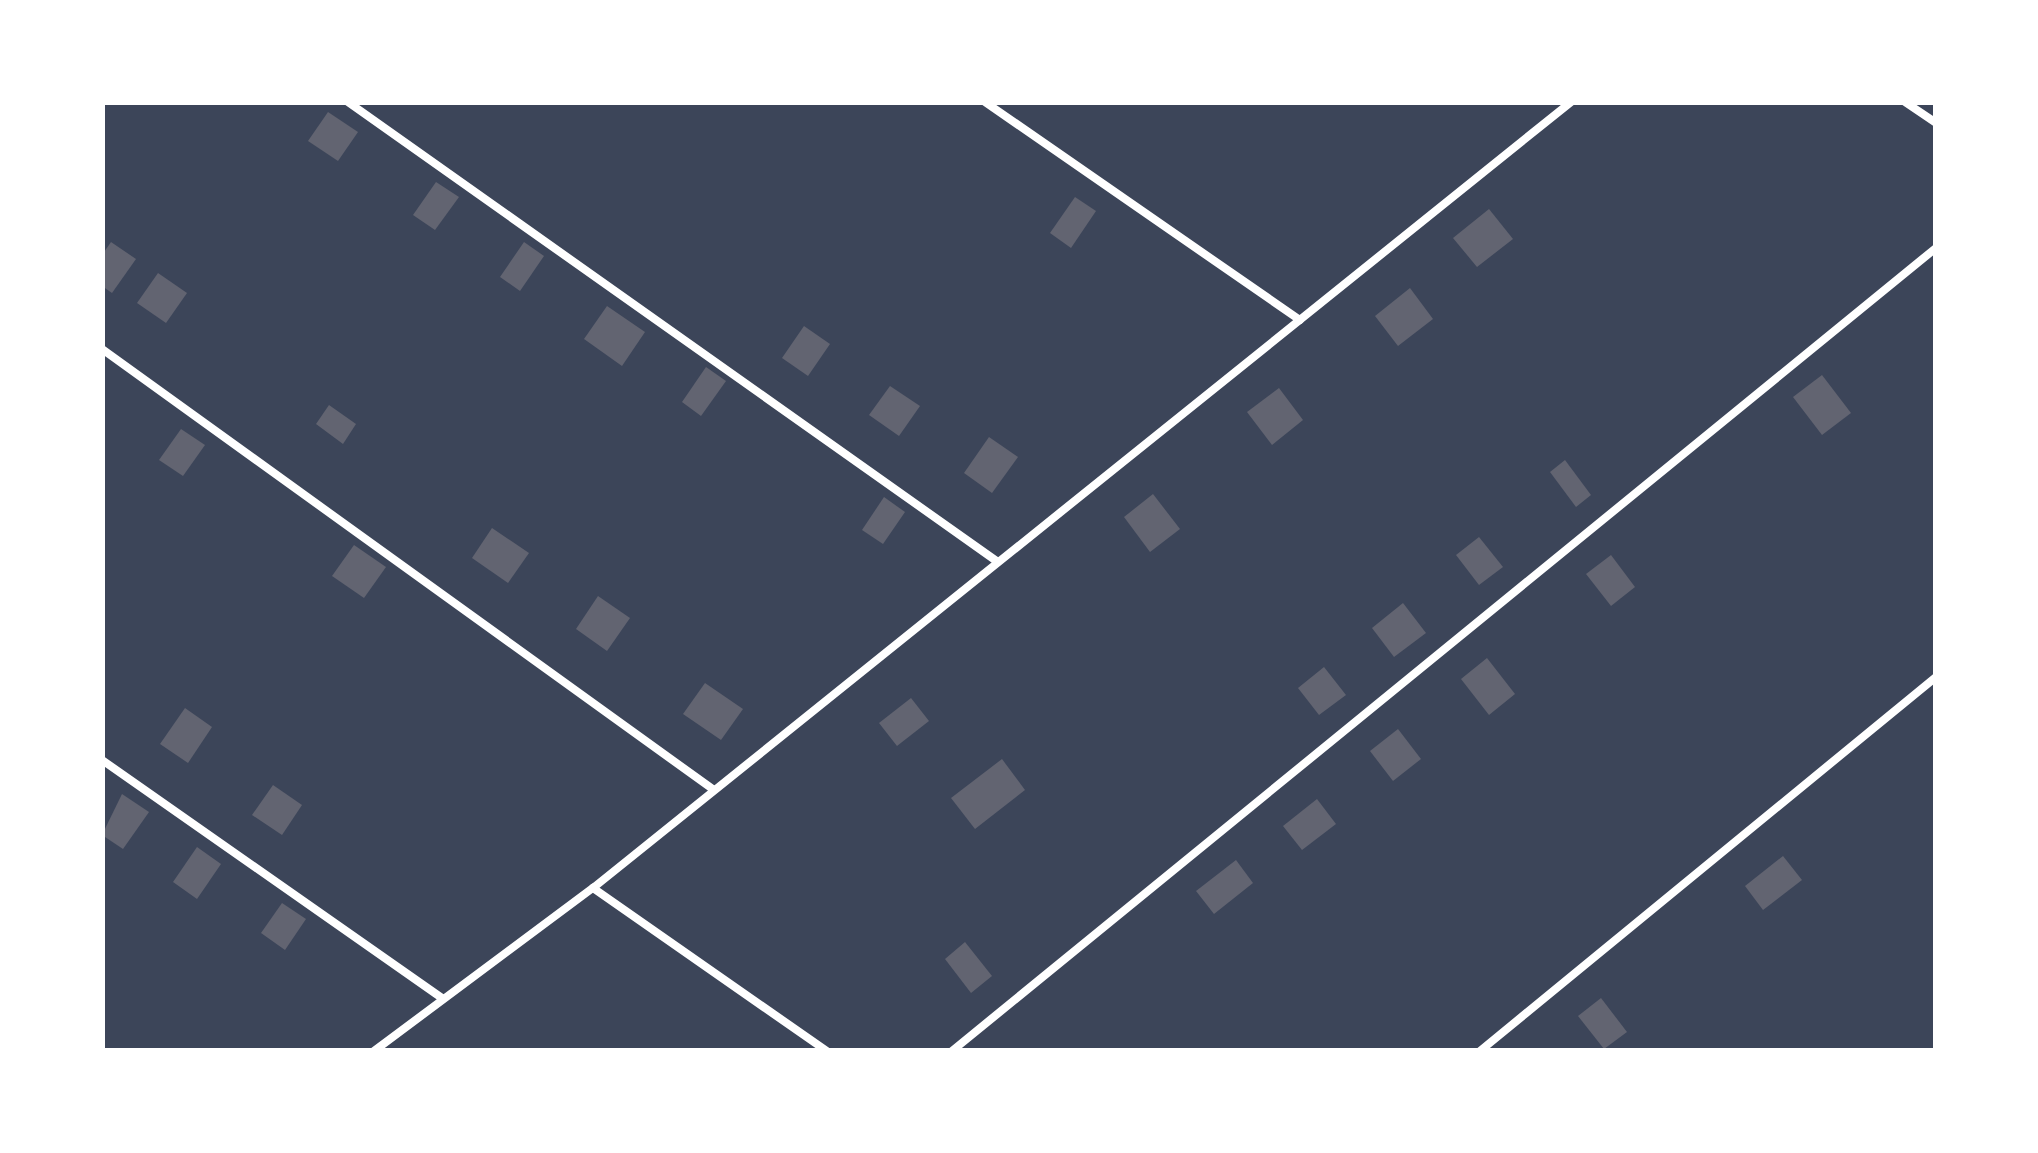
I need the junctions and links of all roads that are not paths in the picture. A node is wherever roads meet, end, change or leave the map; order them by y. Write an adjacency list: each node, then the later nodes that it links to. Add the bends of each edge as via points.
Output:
1 (348, 102): 9 (lane)
2 (985, 102): 7 (lane)
3 (1571, 102): 7 (lane)
4 (1905, 102): 5 (lane)
5 (1936, 123)
6 (1936, 248): 17 (lane)
7 (1300, 320): 9 (lane)
8 (102, 349): 12 (lane)
9 (998, 562): 12 (lane)
10 (1936, 677): 18 (lane)
11 (102, 760): 14 (lane)
12 (714, 790): 13 (lane)
13 (593, 888): 14 (lane); 16 (lane)
14 (443, 999): 15 (lane)
15 (374, 1051)
16 (827, 1051)
17 (952, 1051)
18 (1480, 1051)

